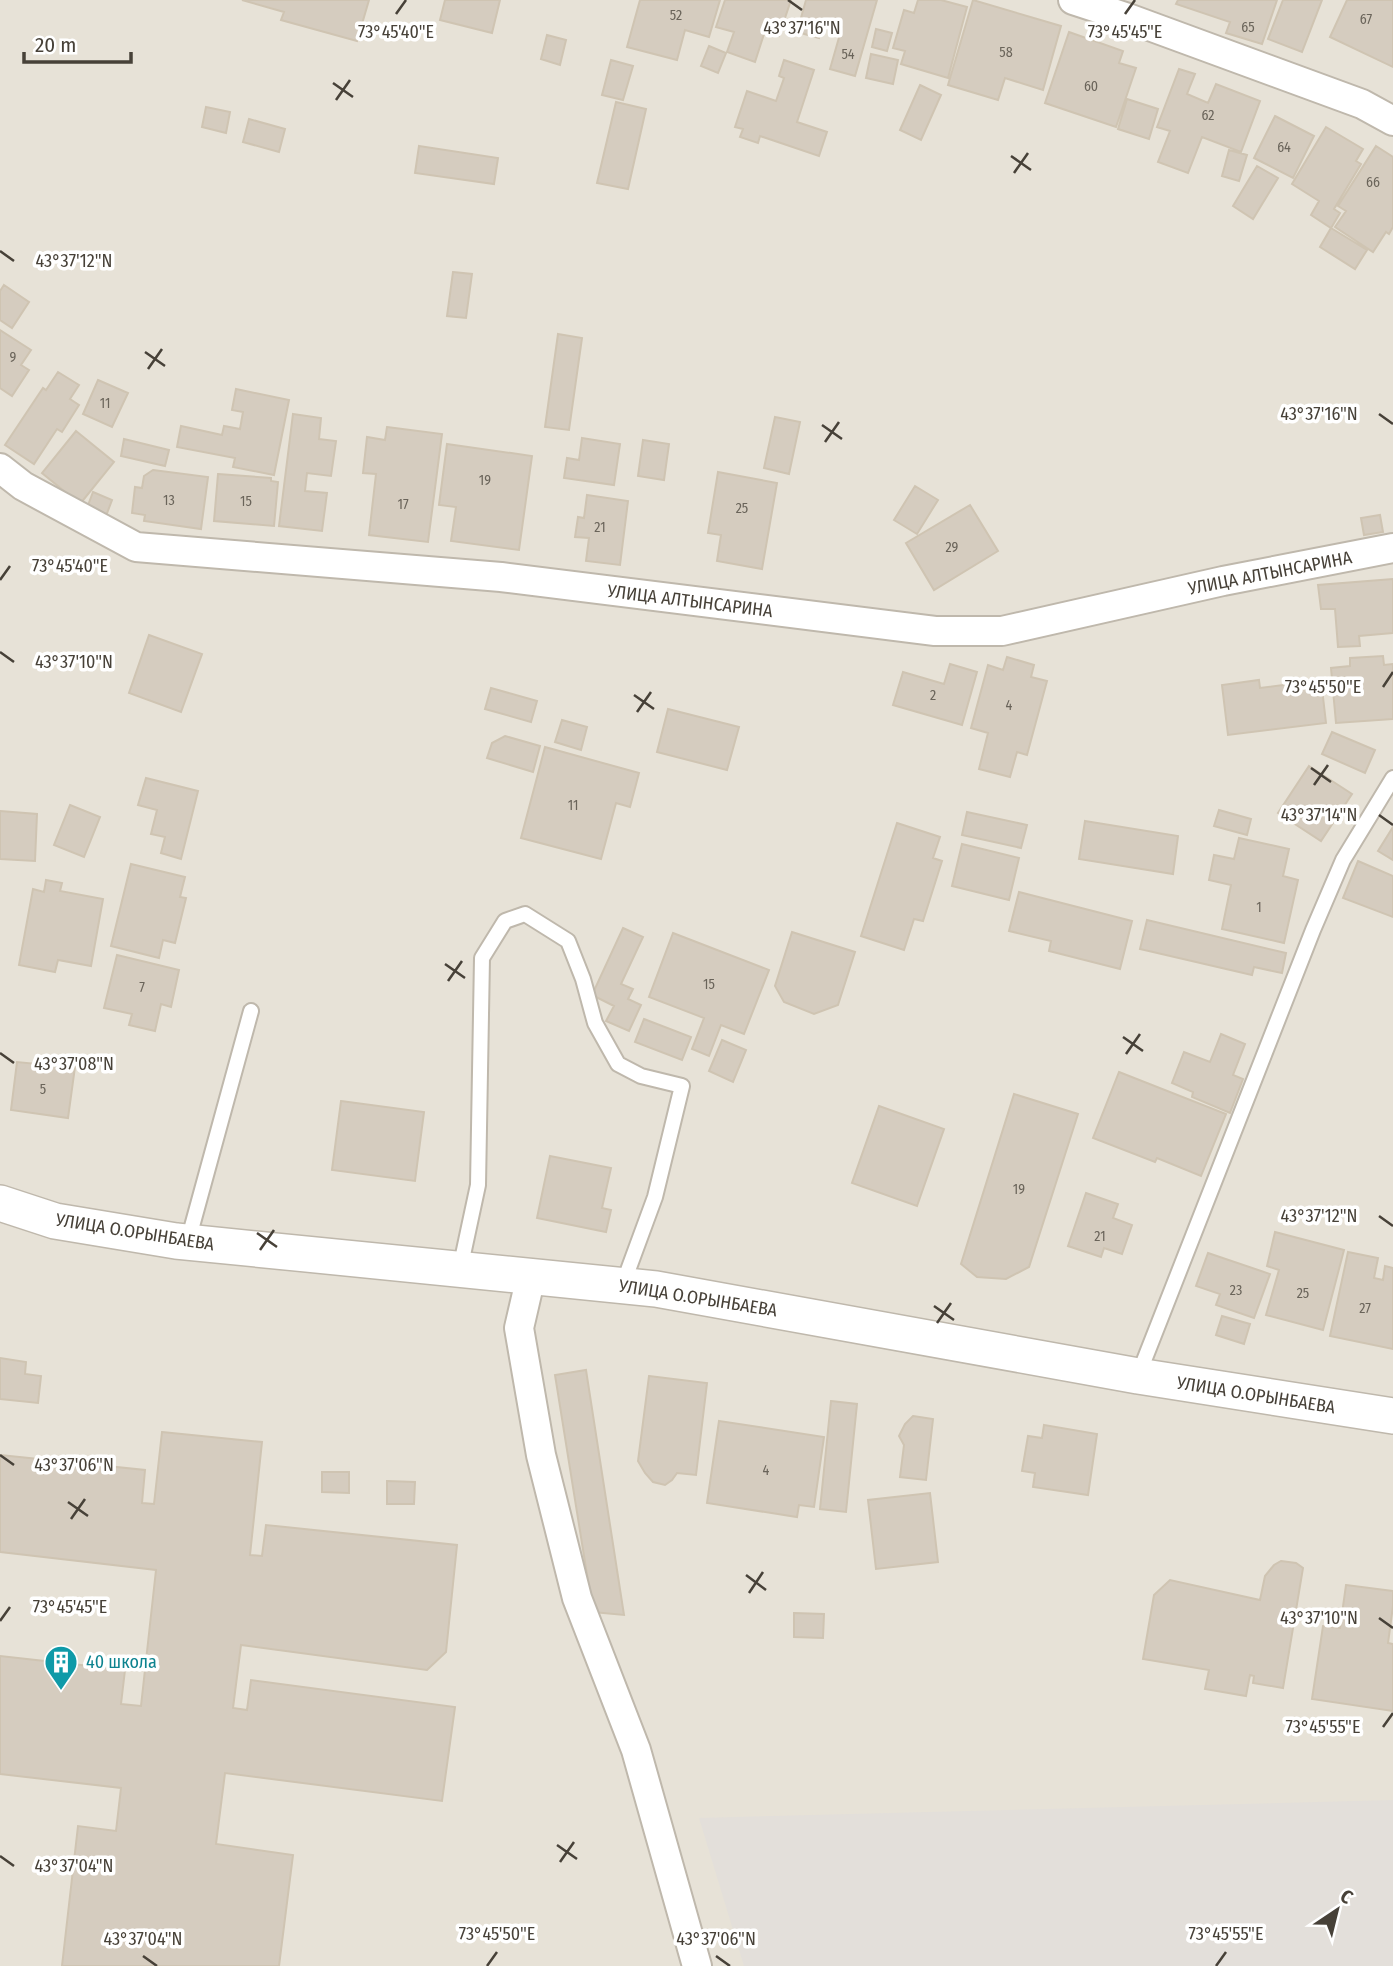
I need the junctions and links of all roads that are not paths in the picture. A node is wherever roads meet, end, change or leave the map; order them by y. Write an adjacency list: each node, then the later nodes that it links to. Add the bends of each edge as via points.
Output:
1 (1073, 0): 2 (street, via 1362,104)
2 (1393, 121)
3 (0, 468): 4 (street, УЛИЦА АЛТЫНСАРИНА, via 23,486 136,547 501,578 935,631 1002,631)
4 (1393, 548)
5 (1393, 778): 12 (lane, via 1343,860 1312,930)
6 (251, 1011): 8 (lane)
7 (0, 1203): 8 (street, УЛИЦА О.ОРЫНБАЕВА, via 55,1221)
8 (187, 1242): 9 (street, УЛИЦА О.ОРЫНБАЕВА)
9 (460, 1269): 10 (street, УЛИЦА О.ОРЫНБАЕВА); 11 (lane, via 478,1185 482,958 505,921 525,914 568,941 595,1023 618,1064 641,1076 682,1086 655,1197)
10 (531, 1276): 11 (street, УЛИЦА О.ОРЫНБАЕВА); 14 (street, via 519,1328 541,1455 576,1598 636,1750)
11 (622, 1285): 12 (street, УЛИЦА О.ОРЫНБАЕВА)
12 (1138, 1377): 13 (street, УЛИЦА О.ОРЫНБАЕВА)
13 (1393, 1416)
14 (697, 1966)

